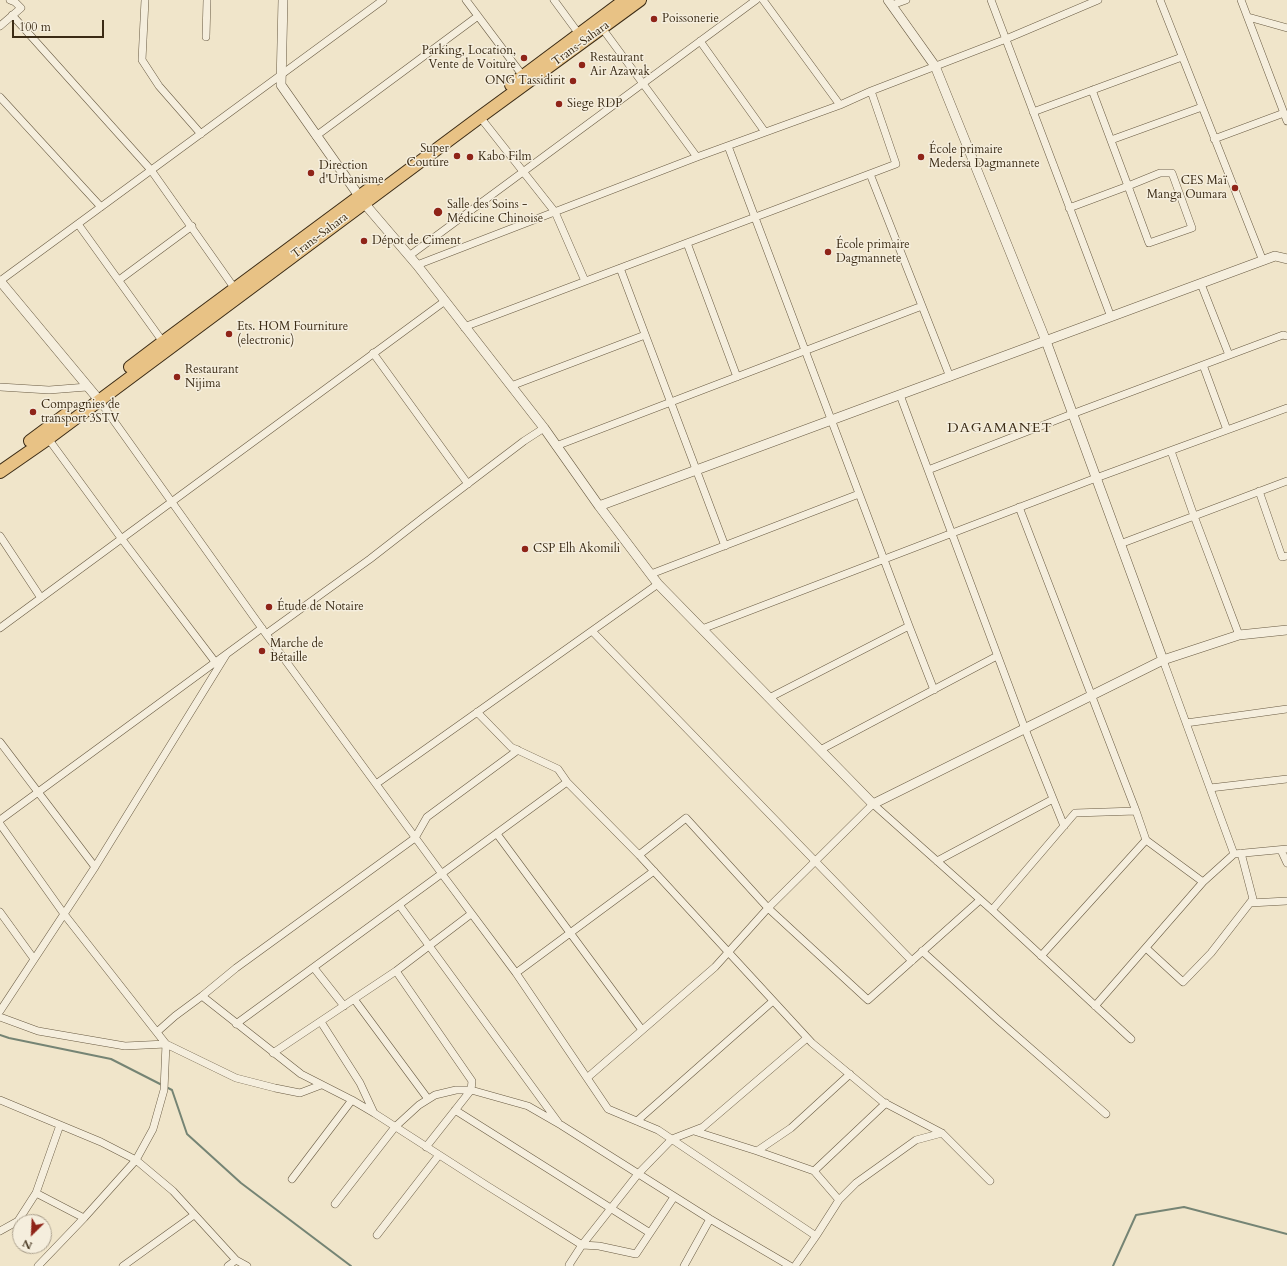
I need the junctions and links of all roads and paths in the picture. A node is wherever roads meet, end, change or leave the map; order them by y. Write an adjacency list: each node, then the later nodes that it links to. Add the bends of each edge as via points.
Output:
1 (10, 0): 17 (street, via 21,8)
2 (145, 0): 42 (street, via 142,60 159,86)
3 (207, 0): 24 (street)
4 (283, 0): 29 (street)
5 (383, 0): 29 (street)
6 (466, 0): 18 (street)
7 (554, 0): 23 (street)
8 (756, 0): 26 (street)
9 (763, 0): 35 (street)
10 (906, 0): 16 (street)
11 (991, 0): 25 (street)
12 (1098, 0): 25 (street)
13 (1160, 0): 27 (street)
14 (1242, 0): 19 (street)
15 (631, 2): 21 (main road, Trans-Sahara); 23 (main road, Trans-Sahara)
16 (890, 2): 28 (street)
17 (12, 15): 20 (street); 48 (street)
18 (478, 16): 30 (street); 43 (street)
19 (1248, 17): 22 (street); 38 (street)
20 (0, 26)
21 (602, 28): 31 (street); 39 (main road, Trans-Sahara)
22 (1287, 28)
23 (579, 34): 30 (main road, Trans-Sahara)
24 (206, 36)
25 (1006, 39): 28 (street); 37 (street)
26 (700, 41): 31 (street); 41 (street)
27 (1182, 57): 32 (street); 36 (street)
28 (935, 66): 33 (street); 76 (street)
29 (281, 75): 42 (street); 43 (street, via 281,85)
30 (523, 76): 52 (main road, Trans-Sahara)
31 (642, 83): 47 (street); 49 (street)
32 (1092, 90): 37 (street); 45 (street)
33 (871, 91): 35 (street); 50 (street, via 896,164)
34 (0, 97): 53 (street)
35 (840, 104): 41 (street)
36 (1202, 107): 44 (street); 45 (street)
37 (1033, 112): 54 (street)
38 (1284, 113): 40 (street); 44 (street)
39 (480, 117): 49 (street); 52 (main road, Trans-Sahara)
40 (1287, 121)
41 (765, 132): 46 (street)
42 (201, 134): 48 (street)
43 (316, 136): 52 (street)
44 (1214, 139): 62 (street)
45 (1111, 140): 51 (street)
46 (728, 146): 47 (street); 56 (street)
47 (697, 157): 55 (street)
48 (151, 170): 53 (street); 58 (street)
49 (523, 171): 55 (street); 60 (street)
50 (870, 174): 56 (street); 71 (street)
51 (1128, 186): 51 (street, via 1160,173 1172,173 1192,228 1149,242); 54 (street)
52 (361, 200): 60 (street); 69 (main road, Trans-Sahara); 81 (main road, Trans-Sahara)
53 (101, 207): 57 (street)
54 (1069, 208): 72 (street)
55 (555, 212): 63 (street); 67 (street)
56 (754, 217): 59 (street); 78 (street)
57 (78, 224): 65 (street); 66 (street)
58 (192, 226): 65 (street); 69 (street)
59 (687, 243): 64 (street); 83 (street)
60 (409, 256): 63 (street)
61 (1287, 259): 62 (street, via 1275,256)
62 (1263, 261): 68 (street)
63 (416, 265): 70 (street)
64 (620, 268): 67 (street); 74 (street)
65 (119, 280): 77 (street)
66 (0, 281): 87 (street)
67 (585, 281): 73 (street)
68 (1201, 284): 72 (street); 80 (street)
69 (235, 289): 77 (main road, Trans-Sahara)
70 (444, 301): 73 (street); 79 (street)
71 (922, 306): 78 (street); 84 (street)
72 (1111, 317): 76 (street)
73 (464, 326): 85 (street)
74 (645, 335): 85 (street); 89 (street)
75 (1287, 336): 80 (street, via 1283,335)
76 (1046, 341): 84 (street); 91 (street)
77 (163, 342): 81 (main road, Trans-Sahara)
78 (805, 351): 83 (street); 92 (street)
79 (373, 354): 104 (street); 107 (street)
80 (1229, 355): 82 (street)
81 (141, 364): 87 (main road, Trans-Sahara)
82 (1204, 365): 91 (street); 94 (street)
83 (737, 377): 89 (street)
84 (950, 377): 88 (street)
85 (511, 386): 93 (street)
86 (0, 387): 87 (street)
87 (93, 394): 95 (main road, Trans-Sahara); 107 (street)
88 (900, 395): 92 (street); 100 (street)
89 (671, 402): 96 (street); 99 (street)
90 (1287, 408): 94 (street)
91 (1072, 414): 100 (street); 102 (street)
92 (831, 420): 99 (street); 106 (street)
93 (544, 428): 96 (street); 104 (street)
94 (1227, 430): 97 (street)
95 (46, 435): 98 (main road, Trans-Sahara); 101 (main road, Trans-Sahara); 113 (street)
96 (556, 446): 108 (street)
97 (1171, 450): 102 (street); 110 (street)
98 (0, 463)
99 (696, 470): 108 (street); 115 (street)
100 (928, 470): 111 (street)
101 (0, 472)
102 (1096, 478): 109 (street); 114 (street)
103 (1287, 481): 105 (street)
104 (468, 484): 125 (street, via 370,559)
105 (1259, 491): 110 (street); 116 (street, via 1282,557)
106 (859, 494): 115 (street); 117 (street)
107 (172, 502): 113 (street); 125 (street)
108 (599, 506): 118 (street)
109 (1019, 507): 111 (street); 133 (street)
110 (1194, 516): 114 (street); 127 (street)
111 (952, 533): 117 (street); 129 (street)
112 (0, 536): 120 (street)
113 (122, 538): 120 (street); 131 (street)
114 (1120, 544): 130 (street)
115 (725, 546): 118 (street)
116 (1287, 556)
117 (884, 559): 121 (street); 123 (street)
118 (651, 574): 119 (street)
119 (658, 584): 123 (street); 126 (street)
120 (41, 598): 122 (street)
121 (909, 626): 132 (street); 134 (street)
122 (0, 628)
123 (702, 629): 134 (street)
124 (1287, 630): 127 (street)
125 (264, 631): 128 (street); 144 (street)
126 (592, 631): 136 (street); 159 (street)
127 (1239, 636): 130 (street)
128 (226, 655): 131 (street); 162 (street)
129 (998, 656): 132 (street); 138 (street)
130 (1163, 660): 133 (street); 137 (street)
131 (216, 663): 146 (street)
132 (934, 690): 141 (street)
133 (1091, 696): 138 (street); 149 (street)
134 (769, 698): 141 (street)
135 (1287, 709): 137 (street)
136 (477, 712): 140 (street, via 511,747); 144 (street)
137 (1186, 723): 145 (street)
138 (1024, 729): 147 (street); 148 (street)
139 (0, 742): 146 (street)
140 (518, 750): 143 (street, via 558,769); 154 (street, via 427,817)
141 (820, 750): 148 (street)
142 (1287, 779): 145 (street)
143 (567, 782): 153 (street); 158 (street)
144 (376, 784): 154 (street)
145 (1210, 788): 157 (street)
146 (38, 792): 150 (street); 162 (street)
147 (1053, 799): 152 (street); 160 (street)
148 (873, 804): 159 (street); 160 (street)
149 (1136, 811): 152 (street, via 1075,813); 155 (street)
150 (0, 820)
151 (0, 824): 173 (street)
152 (1064, 826): 171 (street)
153 (497, 834): 164 (street); 175 (street)
154 (415, 838): 164 (street); 186 (street, via 236,968)
155 (1146, 840): 165 (street); 180 (street)
156 (1284, 849): 157 (street); 161 (street)
157 (1238, 854): 165 (street); 168 (street, via 1253,899)
158 (638, 855): 163 (street); 170 (street, via 686,818)
159 (815, 861): 170 (street); 182 (street)
160 (937, 861): 166 (street)
161 (1287, 863)
162 (95, 867): 173 (street)
163 (654, 871): 175 (street); 179 (street)
164 (442, 874): 169 (street); 174 (street)
165 (1203, 882): 177 (street)
166 (980, 900): 171 (street); 178 (street)
167 (1287, 901): 168 (street)
168 (1250, 903): 177 (street, via 1211,953 1183,982)
169 (400, 906): 176 (street); 183 (street)
170 (768, 908): 179 (street); 182 (street, via 868,1000)
171 (992, 910): 180 (street)
172 (0, 912): 181 (street)
173 (64, 914): 181 (street); 197 (street)
174 (471, 914): 176 (street); 185 (street)
175 (570, 933): 185 (street); 196 (street)
176 (429, 947): 184 (street); 215 (street)
177 (1146, 948): 191 (street)
178 (922, 951): 182 (street); 212 (street)
179 (728, 953): 189 (street); 196 (street)
180 (1041, 956): 191 (street)
181 (34, 959): 188 (street)
182 (912, 960)
183 (314, 968): 190 (street); 195 (street)
184 (396, 972): 187 (street); 205 (street, via 472,1081)
185 (516, 973): 203 (street)
186 (202, 996): 195 (street); 197 (street)
187 (354, 999): 190 (street); 208 (street)
188 (2, 1001): 192 (street)
189 (773, 1001): 198 (street); 213 (street)
190 (344, 1006): 194 (street)
191 (1095, 1006): 199 (street)
192 (0, 1011)
193 (0, 1017): 200 (street, via 38,1031 125,1046)
194 (321, 1022): 201 (street); 211 (street, via 360,1083)
195 (236, 1024): 201 (street)
196 (642, 1030): 203 (street)
197 (157, 1032): 200 (street)
198 (807, 1038): 202 (street); 217 (street, via 703,1127)
199 (1131, 1039)
200 (166, 1044): 204 (street, via 236,1078 300,1093); 223 (street, via 164,1090 153,1129)
201 (273, 1053): 204 (street)
202 (850, 1074): 209 (street); 221 (street, via 791,1128)
203 (587, 1078): 213 (street, via 608,1109)
204 (321, 1085): 207 (street)
205 (471, 1090): 208 (street, via 456,1090 435,1095); 210 (street); 215 (street, via 528,1106)
206 (0, 1100): 214 (street)
207 (352, 1100): 211 (street); 226 (street)
208 (428, 1100): 216 (street)
209 (886, 1103): 218 (street); 224 (street)
210 (455, 1110): 220 (street); 232 (street)
211 (374, 1113): 216 (street)
212 (1106, 1114)
213 (637, 1121): 219 (street)
214 (60, 1125): 223 (street); 228 (street)
215 (561, 1125): 225 (street)
216 (395, 1127): 220 (street); 231 (street)
217 (694, 1131): 219 (street); 221 (street)
218 (942, 1134): 227 (street); 230 (street, via 916,1140 856,1183)
219 (672, 1139): 225 (street); 239 (street)
220 (426, 1147): 222 (street)
221 (757, 1151): 224 (street)
222 (439, 1155): 238 (street); 240 (street)
223 (136, 1160): 233 (street, via 173,1191); 234 (street)
224 (814, 1171): 230 (street)
225 (638, 1174): 229 (street); 232 (street)
226 (292, 1179)
227 (990, 1181)
228 (36, 1193): 234 (street); 236 (street, via 18,1220)
229 (674, 1197): 235 (street); 237 (street)
230 (839, 1200): 239 (street)
231 (335, 1204)
232 (611, 1209): 237 (street); 240 (street)
233 (194, 1215): 241 (street); 243 (street)
234 (84, 1218): 242 (street)
235 (710, 1219): 247 (street); 248 (street)
236 (0, 1231)
237 (650, 1233): 240 (street, via 636,1254)
238 (377, 1234)
239 (816, 1236): 249 (street)
240 (582, 1245): 246 (street)
241 (236, 1260): 244 (street); 245 (street)
242 (38, 1266)
243 (123, 1266)
244 (228, 1266)
245 (247, 1266)
246 (570, 1266)
247 (684, 1266)
248 (790, 1266)
249 (795, 1266)

